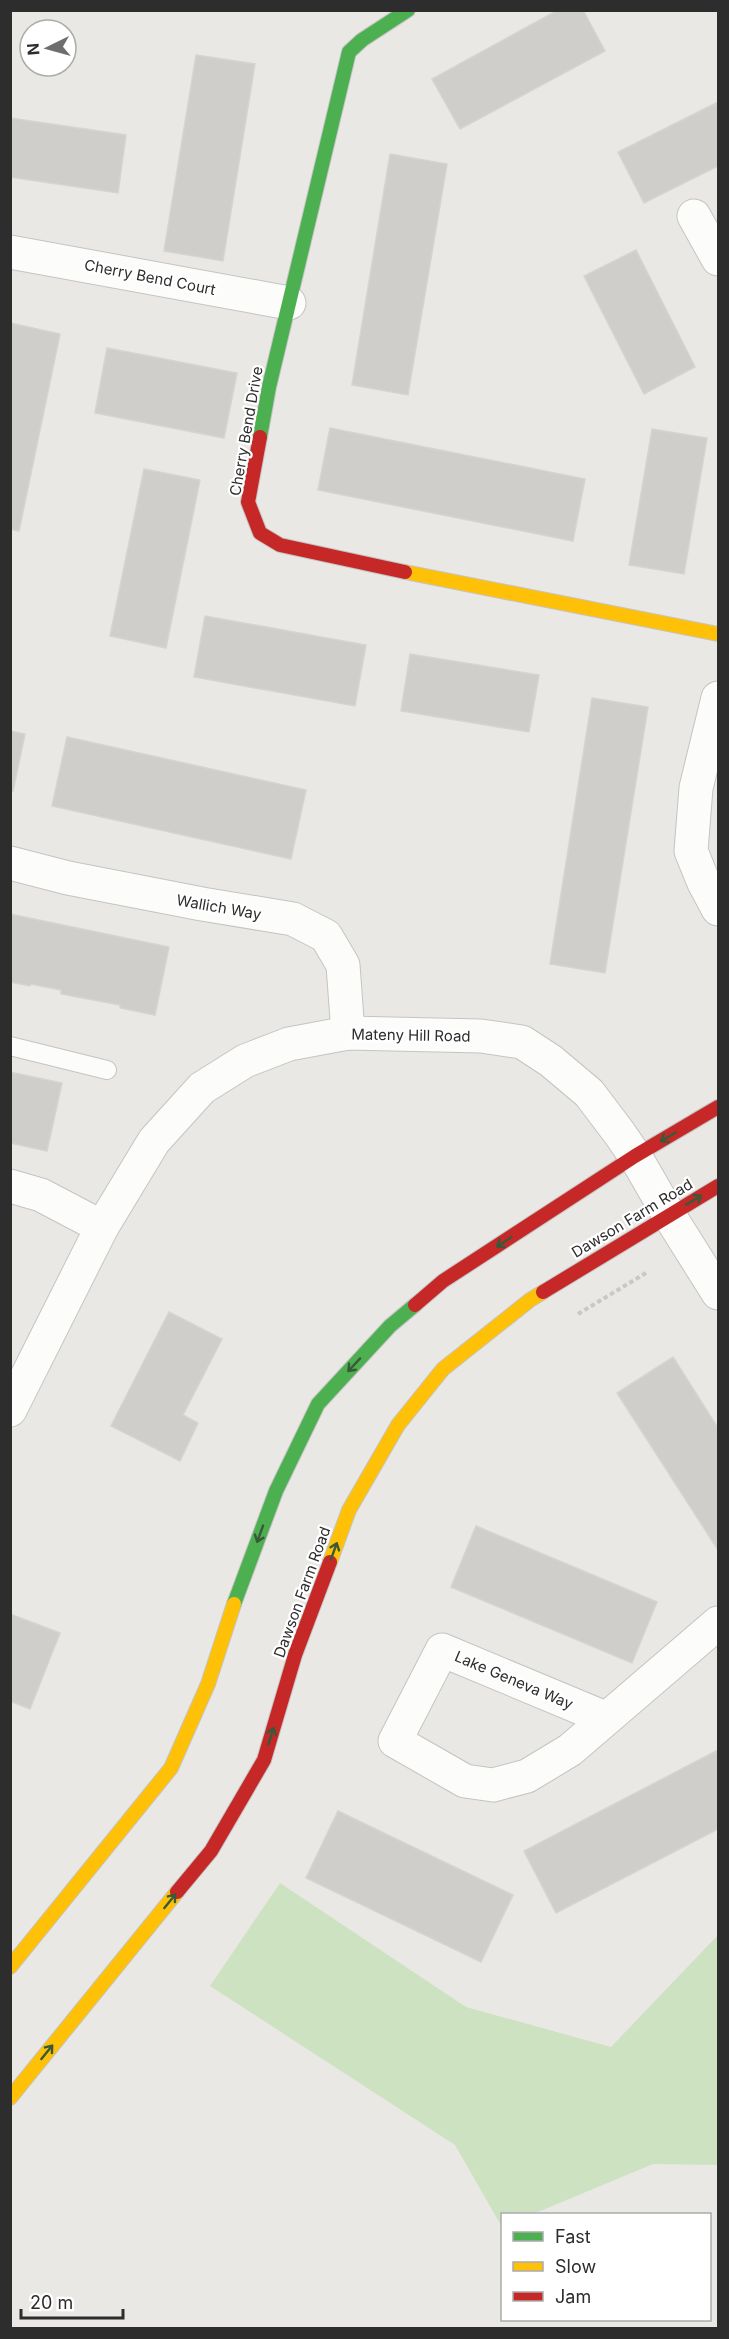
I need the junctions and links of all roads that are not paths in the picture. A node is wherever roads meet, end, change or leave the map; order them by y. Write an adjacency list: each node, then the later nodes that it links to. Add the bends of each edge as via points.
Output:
1 (408, 10): 5 (street, Cherry Bend Drive, via 349,52)
2 (694, 216): 4 (street)
3 (10, 252): 5 (street, Cherry Bend Court)
4 (718, 259)
5 (289, 303): 6 (street, Cherry Bend Drive, via 248,502 261,533 280,545 314,554)
6 (718, 634)
7 (718, 698): 9 (street, via 696,788 691,850)
8 (10, 863): 10 (street, Wallich Way, via 301,923 326,936 343,965)
9 (718, 909)
10 (348, 1033): 14 (street, Mateny Hill Road, via 481,1036 522,1042 589,1093); 18 (street, Mateny Hill Road, via 289,1044 245,1060 201,1088 154,1141)
11 (10, 1046): 12 (lane)
12 (107, 1070)
13 (718, 1107): 14 (street, one-way to 14)
14 (635, 1156): 17 (street, Mateny Hill Road); 23 (street, one-way to 23, via 442,1281 390,1326 318,1404 276,1491 208,1684 171,1768)
15 (10, 1186): 18 (street, via 41,1195)
16 (718, 1186): 17 (street, Dawson Farm Road, one-way to 16)
17 (669, 1215): 19 (street, Mateny Hill Road); 24 (street, Dawson Farm Road, one-way to 17, via 211,1851 264,1760 296,1655 349,1510 398,1425 443,1369 530,1300)
18 (102, 1227): 20 (street, Mateny Hill Road)
19 (718, 1293)
20 (10, 1410)
21 (718, 1623): 22 (street, Lake Geneva Way)
22 (605, 1718): 22 (street, Lake Geneva Way, via 442,1650 394,1741 465,1780 493,1785 527,1776 570,1750)
23 (10, 1967)
24 (10, 2098)

